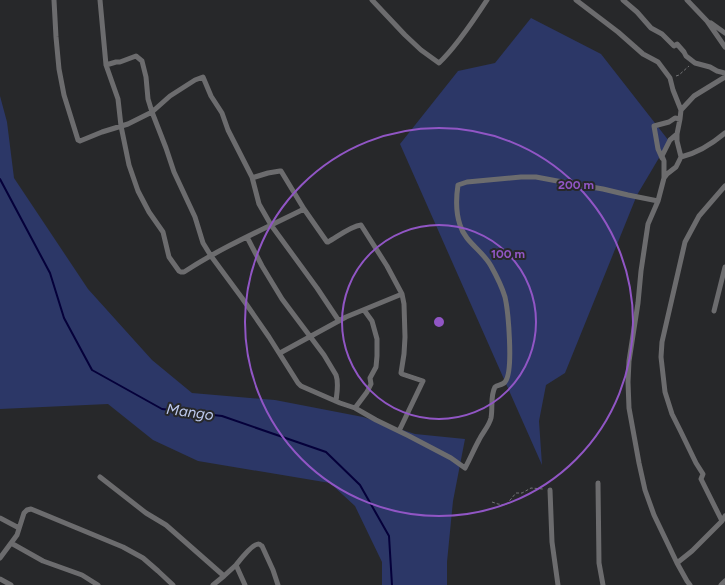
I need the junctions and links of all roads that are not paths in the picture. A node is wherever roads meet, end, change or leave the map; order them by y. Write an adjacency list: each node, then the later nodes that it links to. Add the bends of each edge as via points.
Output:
1 (54, 0): 17 (street, via 59,69 78,140)
2 (100, 0): 11 (street)
3 (372, 0): 4 (street, via 405,35 439,63)
4 (487, 0)
5 (576, 0): 14 (street, via 643,54 658,62 670,78)
6 (623, 0): 12 (street, via 651,28 662,34 674,46 677,44 695,63)
7 (687, 0): 8 (street)
8 (707, 21): 9 (street); 10 (street)
9 (725, 33)
10 (725, 47)
11 (106, 65): 15 (street, via 136,56 142,61); 17 (street, via 118,98)
12 (725, 73)
13 (725, 77): 14 (street, via 694,96)
14 (681, 110): 16 (street)
15 (152, 112): 17 (street); 24 (street, via 170,96 203,77); 31 (street, via 203,243)
16 (680, 118): 19 (street); 23 (street, via 654,126 658,149)
17 (121, 126): 31 (street, via 129,165 138,190 162,232 169,257 179,271 184,272)
18 (725, 133): 20 (street)
19 (677, 134): 22 (street); 23 (street, via 672,137 662,156)
20 (718, 139): 21 (street); 22 (street, via 692,154)
21 (725, 140)
22 (681, 157): 25 (street, via 676,167)
23 (664, 161): 25 (street)
24 (252, 177): 28 (street, via 282,171); 29 (street, via 259,204)
25 (664, 178): 27 (street)
26 (725, 186): 47 (street, via 699,216 685,242 662,342 661,357 665,392 672,414 703,474 701,479)
27 (658, 201): 41 (street, via 536,176 459,184 456,202 460,226 472,244 486,257 505,297 510,340 508,376 504,383 494,386 489,425 465,468); 51 (street, via 648,224 641,271 629,361 628,408 638,463 646,490 654,515)
28 (304, 209): 29 (street); 33 (street, via 327,242 361,225)
29 (271, 226): 30 (street); 36 (street)
30 (247, 237): 31 (street); 37 (street, via 273,285)
31 (211, 256): 38 (street)
32 (725, 267): 35 (street)
33 (402, 294): 34 (street); 41 (street, via 405,337 401,373 424,382)
34 (364, 310): 36 (street); 40 (street, via 372,321 377,339 376,367 367,392)
35 (714, 311)
36 (339, 321): 37 (street)
37 (310, 337): 38 (street); 39 (street, via 336,375)
38 (280, 353): 39 (street, via 301,386)
39 (336, 401): 40 (street)
40 (355, 408): 41 (street)
41 (399, 431)
42 (100, 477): 53 (street, via 146,513 166,525)
43 (598, 483): 63 (street, via 599,563)
44 (550, 490): 62 (street, via 552,542)
45 (725, 516): 47 (street)
46 (0, 518): 48 (street)
47 (722, 521): 51 (street)
48 (19, 528): 49 (street); 58 (street, via 24,513 31,509 143,558)
49 (11, 543): 50 (street); 57 (street, via 43,561 82,575)
50 (0, 558)
51 (677, 563): 64 (street)
52 (236, 565): 53 (street); 60 (street); 61 (street, via 252,547 259,544)
53 (224, 576): 59 (street)
54 (0, 579): 56 (street)
55 (725, 581): 65 (street)
56 (11, 585)
57 (98, 585)
58 (173, 585)
59 (214, 585)
60 (245, 585)
61 (278, 585)
62 (558, 585)
63 (603, 585)
64 (690, 585)
65 (721, 585)

